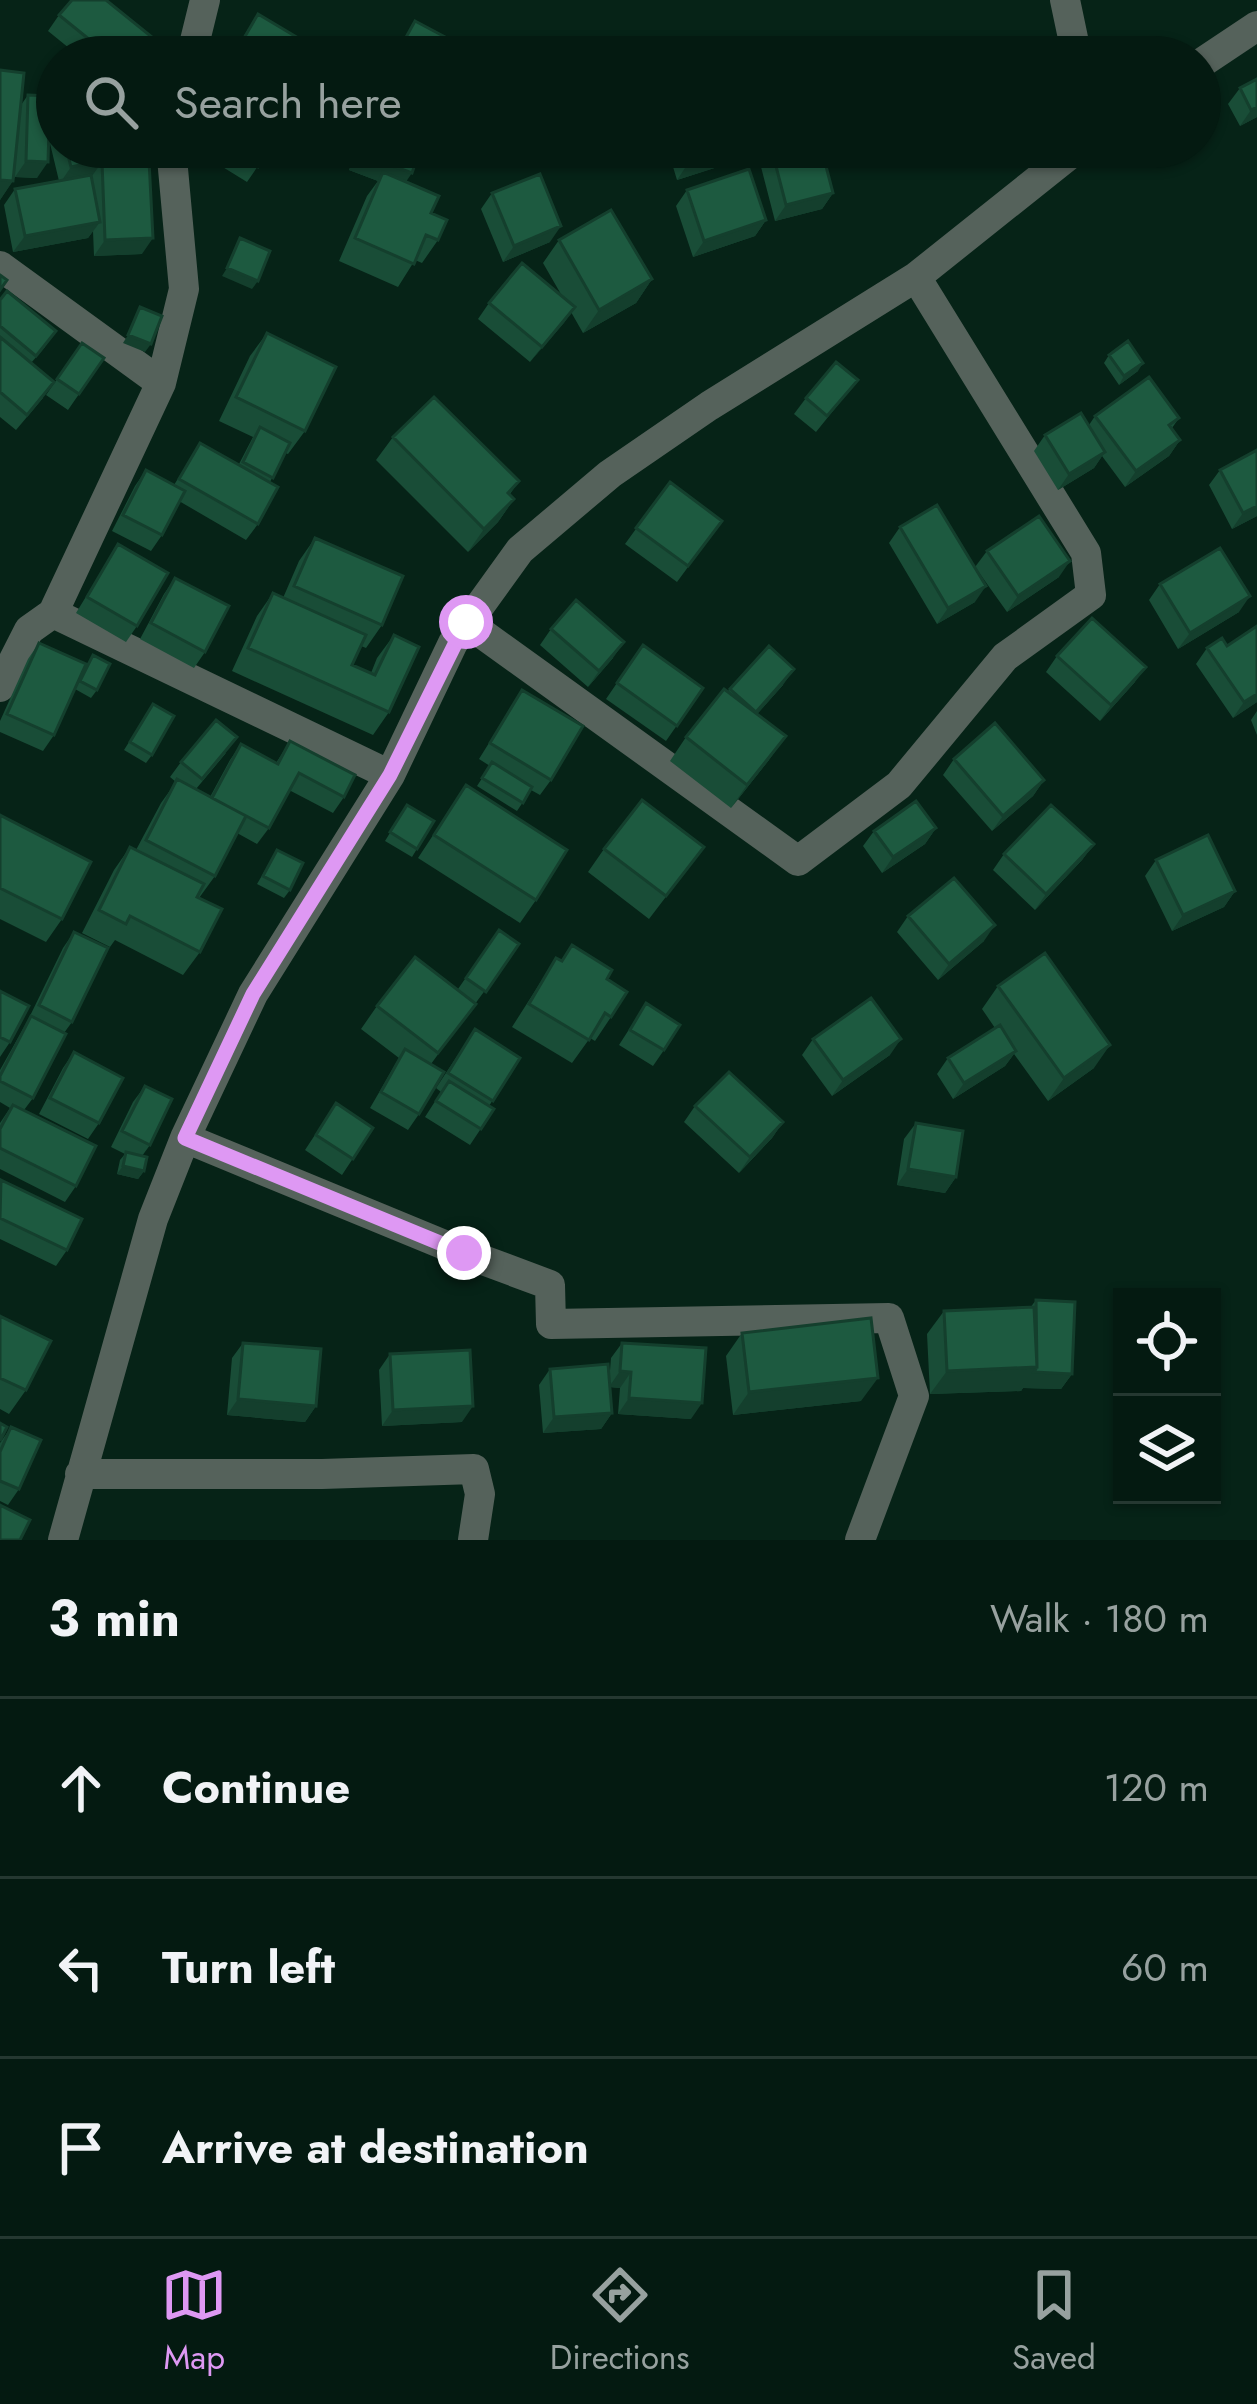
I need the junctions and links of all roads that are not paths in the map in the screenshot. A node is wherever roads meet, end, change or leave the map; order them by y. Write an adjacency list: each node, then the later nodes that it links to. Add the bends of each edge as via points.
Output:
1 (205, 0): 4 (street)
2 (1065, 0): 5 (street)
3 (1257, 26): 6 (street)
4 (196, 36)
5 (1073, 36)
6 (1221, 50)
7 (173, 168): 11 (street, via 184,289)
8 (1053, 168): 10 (street)
9 (0, 266): 11 (street)
10 (916, 277): 13 (street, via 610,474 520,550); 13 (street, via 1086,553 1091,595 1005,657 898,785 798,861)
11 (161, 383): 12 (street)
12 (53, 613): 14 (street); 16 (street)
13 (466, 622): 16 (street)
14 (7, 650): 15 (street)
15 (0, 687)
16 (390, 775): 17 (street, via 253,994)
17 (185, 1138): 18 (street, via 153,1219); 21 (street, via 550,1285 551,1324 889,1318 914,1396)
18 (80, 1474): 19 (street); 20 (street, via 474,1468 480,1494)
19 (63, 1540)
20 (473, 1540)
21 (860, 1540)

